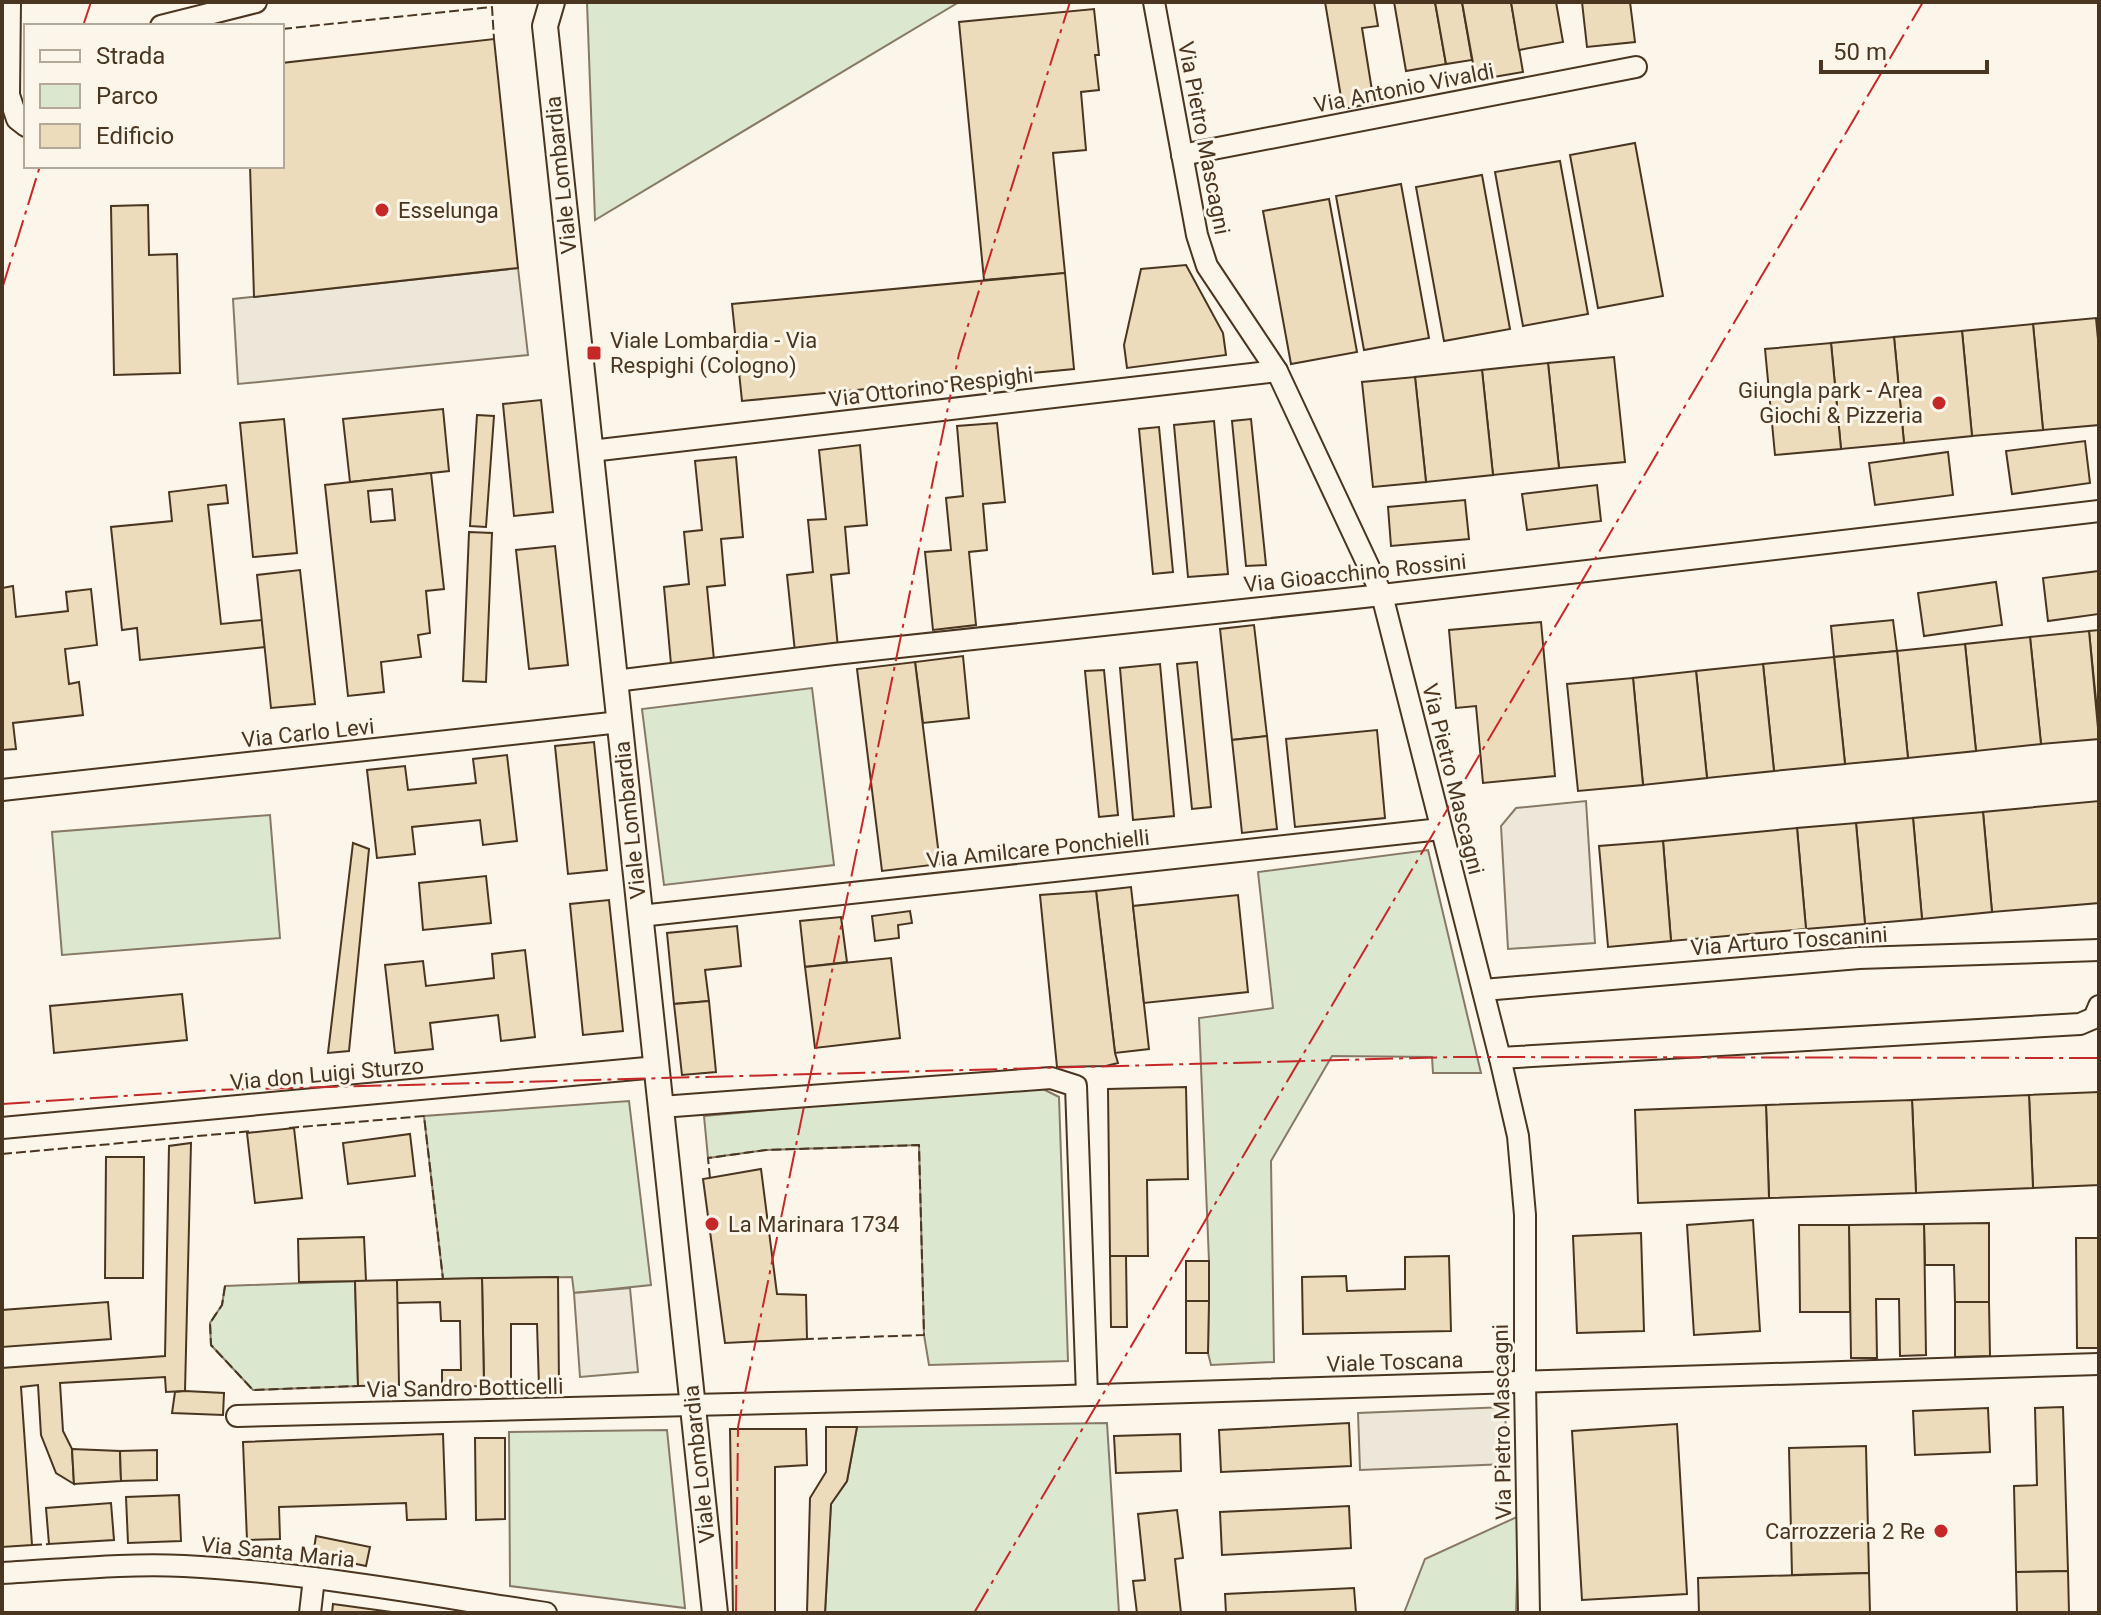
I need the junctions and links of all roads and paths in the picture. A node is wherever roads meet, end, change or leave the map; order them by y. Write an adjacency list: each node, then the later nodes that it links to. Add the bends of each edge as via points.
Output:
1 (10, 2): 10 (street)
2 (256, 2): 6 (street)
3 (530, 2): 9 (street, Viale Lombardia)
4 (552, 2): 9 (street, Viale Lombardia)
5 (1154, 2): 13 (street, Via Pietro Mascagni)
6 (219, 11): 7 (street); 8 (street)
7 (169, 24)
8 (201, 24)
9 (545, 26): 15 (street, Viale Lombardia)
10 (18, 63): 12 (street, via 9,95)
11 (1636, 67): 13 (street, Via Antonio Vivaldi)
12 (24, 124)
13 (1182, 155): 14 (street, Via Pietro Mascagni, via 1207,266)
14 (1277, 371): 15 (street, Via Ottorino Respighi); 17 (street, Via Pietro Mascagni)
15 (591, 451): 18 (street, Viale Lombardia)
16 (2099, 511): 17 (street, Via Gioacchino Rossini)
17 (1382, 595): 18 (street, Via Gioacchino Rossini); 21 (street, Via Pietro Mascagni)
18 (615, 681): 19 (street, Viale Lombardia)
19 (620, 722): 20 (street, Via Carlo Levi); 22 (street, Viale Lombardia)
20 (2, 790)
21 (1441, 829): 22 (street, Via Amilcare Ponchielli); 24 (street, Via Pietro Mascagni)
22 (640, 916): 27 (street, Viale Lombardia)
23 (2099, 950): 24 (street, Via Arturo Toscanini, via 1859,958)
24 (1483, 990): 26 (street, Via Pietro Mascagni)
25 (2099, 1006): 26 (street, via 2094,1018 2080,1024)
26 (1500, 1058): 31 (street, Via Pietro Mascagni, via 1518,1136 1524,1199)
27 (657, 1067): 28 (street, Viale Lombardia); 29 (street, Via don Luigi Sturzo)
28 (661, 1107): 32 (street, via 1051,1078 1076,1086); 33 (street, Viale Lombardia)
29 (2, 1128)
30 (2099, 1364): 31 (street, Viale Toscana)
31 (1525, 1383): 32 (street, Viale Toscana); 40 (street, Via Pietro Mascagni)
32 (1087, 1395): 33 (street, Viale Toscana)
33 (693, 1407): 34 (street, Via Sandro Botticelli); 39 (street, Viale Lombardia)
34 (237, 1416)
35 (2, 1573): 36 (street, Via Santa Maria, via 171,1565)
36 (314, 1578): 37 (street); 38 (street, Via Santa Maria)
37 (310, 1613)
38 (546, 1613)
39 (715, 1613)
40 (1529, 1613)

